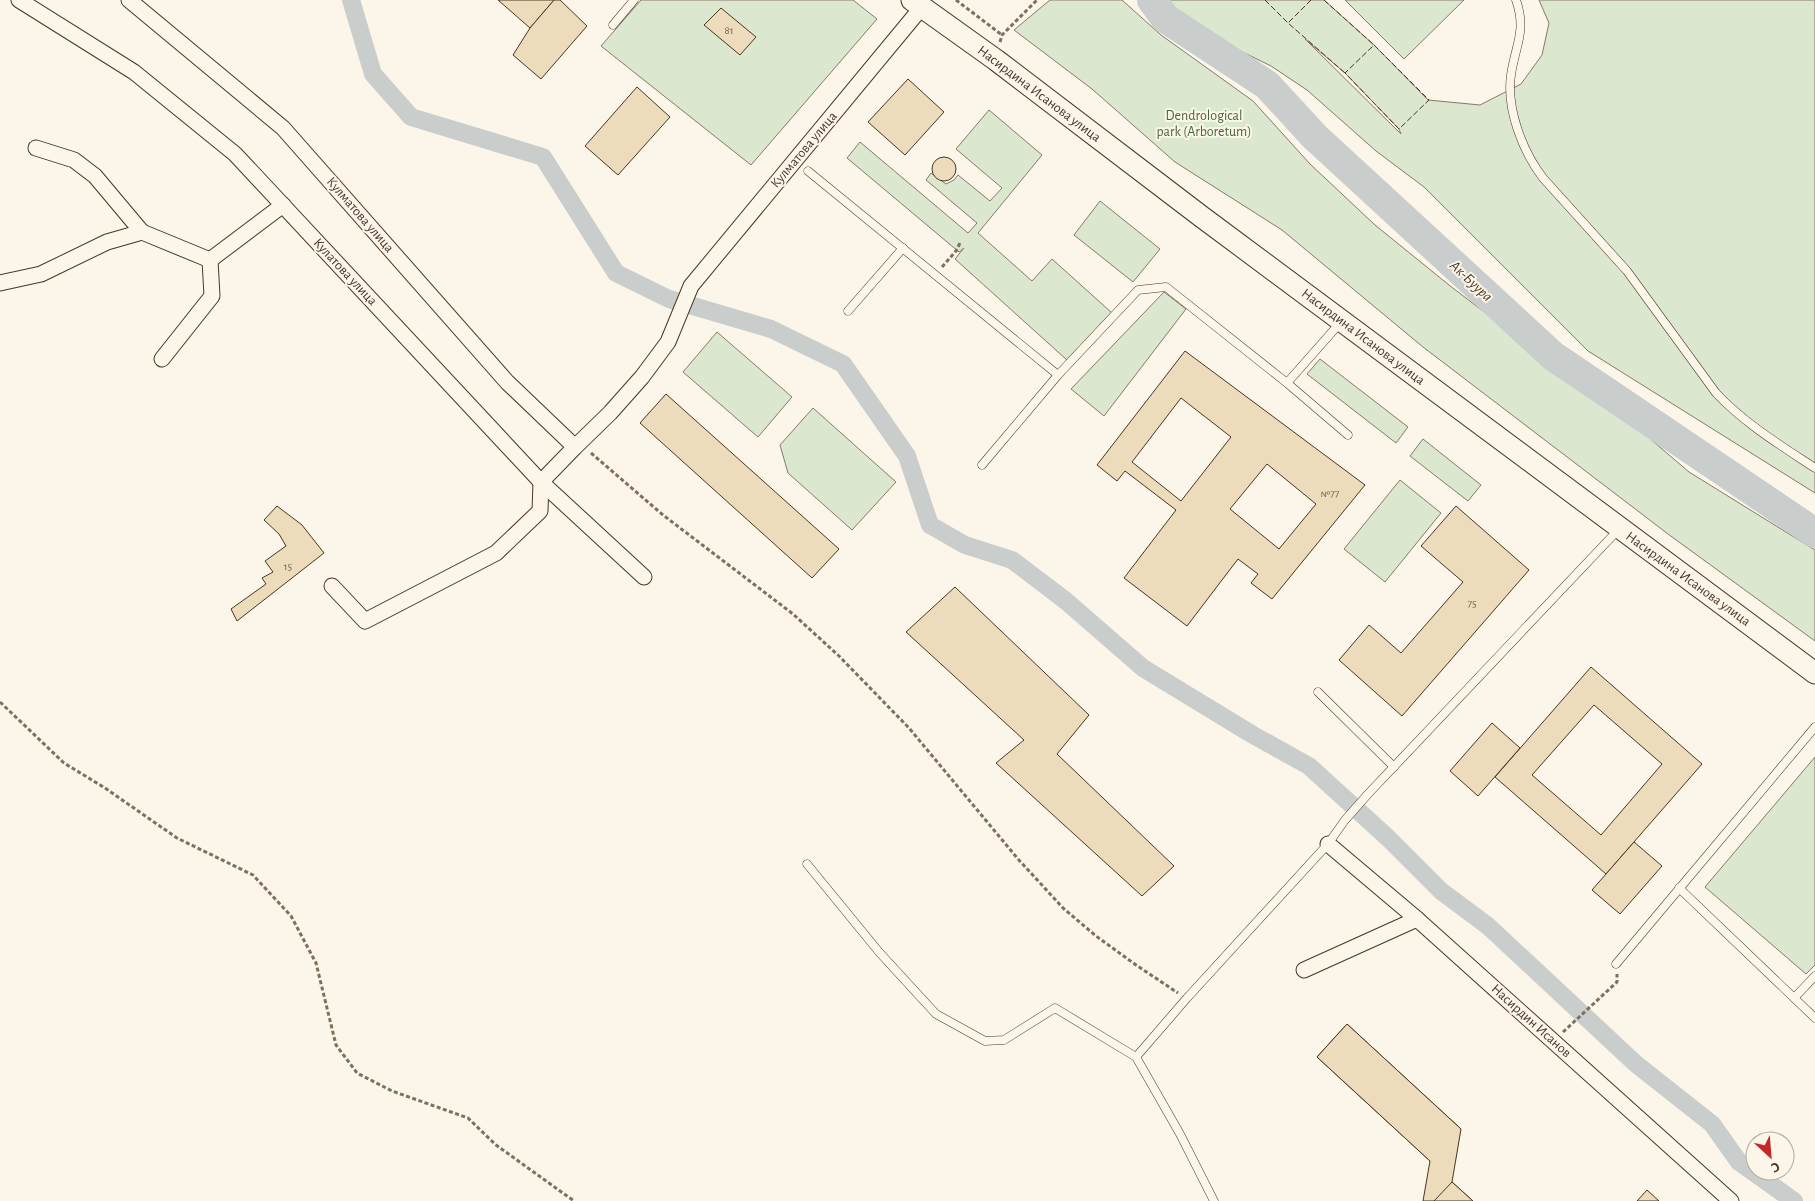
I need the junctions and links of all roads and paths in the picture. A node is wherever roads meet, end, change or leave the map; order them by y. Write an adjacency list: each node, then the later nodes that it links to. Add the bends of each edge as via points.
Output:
1 (19, 0): 13 (street, Кулатова улица, via 134,72 234,154)
2 (130, 0): 26 (street, Кулматова улица, via 283,128 507,382)
3 (634, 0): 8 (lane)
4 (956, 0): 9 (path)
5 (1037, 0): 9 (path)
6 (1516, 0): 28 (lane, via 1521,27 1511,76 1511,97 1520,137 1530,162 1627,271 1731,410)
7 (917, 4): 10 (main road, Насирдина Исанова улица); 26 (street, Кулматова улица, via 692,286 668,342 642,377)
8 (613, 25)
9 (1002, 35): 10 (path)
10 (996, 60): 21 (main road, Насирдина Исанова улица)
11 (36, 148): 14 (street, via 74,160 95,176)
12 (808, 171): 16 (lane)
13 (283, 205): 17 (street); 29 (street, Кулатова улица)
14 (142, 232): 17 (street); 19 (street, via 107,242 41,274)
15 (960, 244): 18 (path)
16 (903, 248): 18 (lane); 20 (lane)
17 (210, 260): 22 (street, via 212,296)
18 (935, 275): 23 (lane)
19 (0, 283)
20 (848, 311)
21 (1342, 321): 24 (lane); 30 (main road, Насирдина Исанова улица)
22 (162, 359)
23 (1058, 375): 24 (lane, via 1138,290 1166,286); 27 (lane)
24 (1287, 383): 25 (lane)
25 (1348, 435)
26 (574, 447): 29 (street, Кулматова улица); 45 (path, via 588,450 663,515 793,614 909,728 1063,908 1096,936)
27 (982, 465)
28 (1815, 468)
29 (541, 482): 31 (street, Кулатова улица); 32 (street, via 540,511 496,553 365,621)
30 (1619, 528): 33 (main road, Насирдина Исанова улица); 37 (lane)
31 (644, 577)
32 (332, 586)
33 (1815, 673)
34 (1318, 692): 37 (lane)
35 (0, 702): 50 (path, via 64,763 176,838 253,875 291,916 316,963 336,1045 357,1073 392,1092 468,1118 496,1145)
36 (1815, 727): 40 (lane)
37 (1394, 767): 38 (lane, via 1345,820)
38 (1328, 844): 41 (street, Насирдин Исанов); 45 (lane)
39 (807, 864): 49 (lane, via 879,952 936,1014 984,1041 1004,1040 1055,1008)
40 (1679, 888): 42 (lane); 46 (lane)
41 (1417, 919): 43 (street); 52 (street, Насирдин Исанов)
42 (1616, 964): 48 (path, via 1617,982)
43 (1304, 970)
44 (1815, 976): 46 (lane)
45 (1187, 998): 49 (lane)
46 (1794, 998): 47 (lane)
47 (1815, 1018)
48 (1570, 1025)
49 (1136, 1057): 51 (lane)
50 (574, 1201)
51 (1214, 1201)
52 (1731, 1201)

